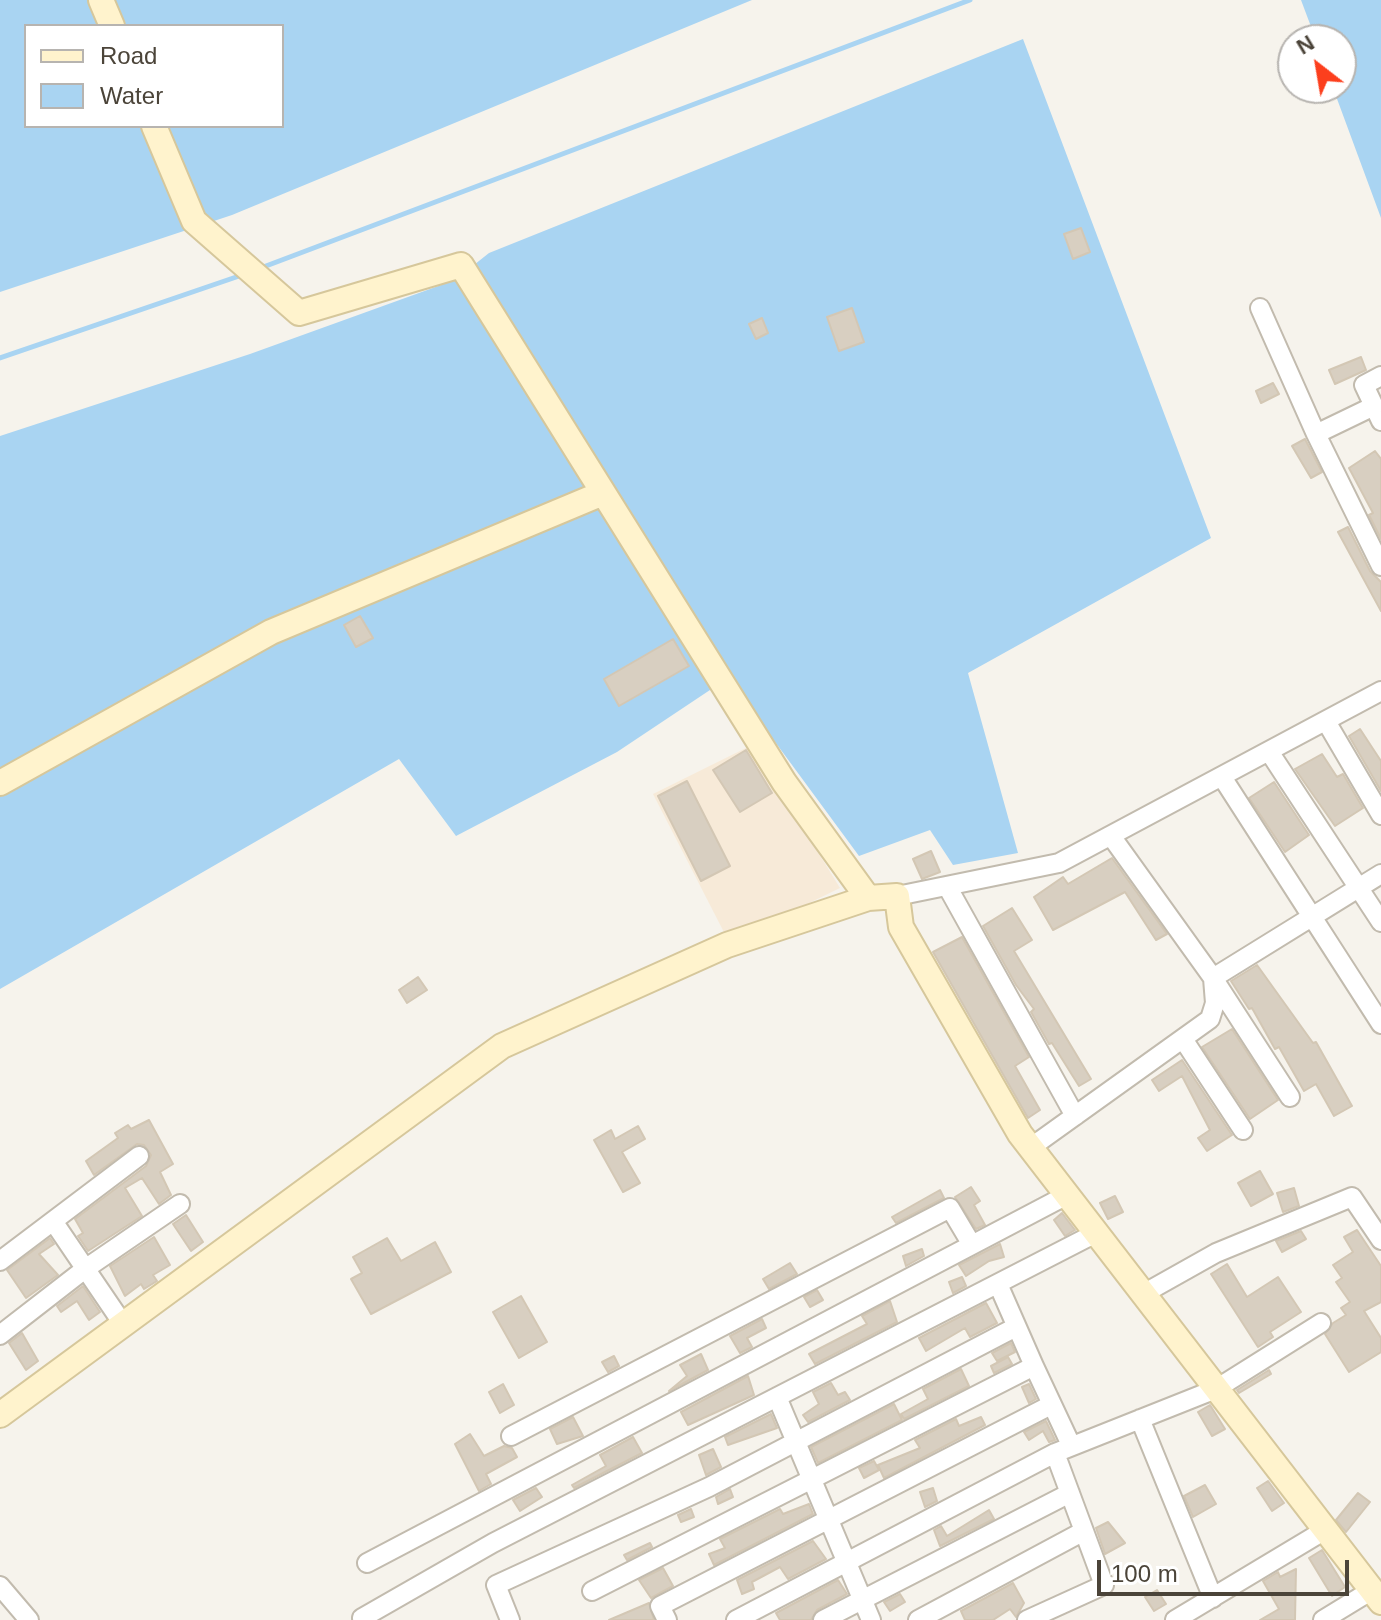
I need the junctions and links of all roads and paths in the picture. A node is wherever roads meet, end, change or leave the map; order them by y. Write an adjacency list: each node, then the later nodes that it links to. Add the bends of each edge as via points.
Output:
1 (101, 0): 2 (street)
2 (111, 24)
3 (155, 128): 8 (street, via 194,221 299,313 461,265)
4 (1260, 308): 7 (street)
5 (1381, 376): 6 (street, via 1364,385)
6 (1377, 413): 7 (street)
7 (1316, 434): 9 (street)
8 (603, 493): 14 (street, via 271,632); 21 (street, via 784,782)
9 (1381, 566)
10 (1381, 691): 11 (street)
11 (1327, 723): 12 (street); 15 (street)
12 (1270, 753): 13 (street); 19 (street)
13 (1222, 777): 16 (street); 22 (street)
14 (0, 783)
15 (1381, 815)
16 (1111, 836): 18 (street, via 1059,863); 24 (street)
17 (1381, 874): 19 (street)
18 (947, 886): 20 (street); 28 (street)
19 (1358, 889): 22 (street); 23 (street)
20 (897, 896): 21 (street); 30 (street, via 901,927)
21 (868, 898): 43 (street, via 727,945 502,1046)
22 (1311, 917): 24 (street); 25 (street)
23 (1381, 922)
24 (1213, 978): 26 (street, via 1210,1019); 27 (street)
25 (1381, 1024)
26 (1183, 1039): 28 (street); 29 (street)
27 (1290, 1097)
28 (1075, 1116): 30 (street)
29 (1243, 1130)
30 (1030, 1148): 32 (street)
31 (139, 1156): 34 (street)
32 (1067, 1195): 35 (street); 37 (street)
33 (180, 1204): 39 (street)
34 (53, 1221): 38 (street); 39 (street)
35 (1096, 1233): 40 (street); 41 (street)
36 (1381, 1240): 41 (street, via 1352,1197 1216,1253)
37 (972, 1245): 52 (street, via 950,1208); 61 (street)
38 (0, 1261)
39 (85, 1269): 43 (street); 45 (street)
40 (998, 1284): 44 (street); 48 (street)
41 (1143, 1294): 47 (street)
42 (1321, 1323): 47 (street)
43 (123, 1324): 50 (street)
44 (1016, 1327): 46 (street); 53 (street)
45 (0, 1335)
46 (1034, 1366): 49 (street); 55 (street)
47 (1216, 1389): 51 (street); 58 (street)
48 (777, 1397): 53 (street); 68 (street, via 493,1543)
49 (1051, 1405): 54 (street); 57 (street)
50 (0, 1415)
51 (1140, 1419): 54 (street); 65 (street)
52 (511, 1436)
53 (795, 1443): 55 (street); 71 (street, via 496,1585)
54 (1063, 1449): 56 (street); 60 (street)
55 (813, 1479): 57 (street); 63 (street)
56 (1070, 1493): 59 (street); 66 (street)
57 (830, 1519): 60 (street); 72 (street, via 660,1606)
58 (1325, 1530): 64 (street); 65 (street)
59 (1084, 1531): 76 (street); 77 (street, via 1104,1585)
60 (848, 1561): 66 (street); 67 (street)
61 (367, 1563)
62 (0, 1586): 70 (street)
63 (592, 1591)
64 (1376, 1596): 78 (street)
65 (1213, 1598): 69 (street)
66 (863, 1600): 74 (street); 75 (street)
67 (757, 1616): 73 (street)
68 (362, 1618)
69 (1183, 1618)
70 (29, 1620)
71 (510, 1620)
72 (667, 1620)
73 (736, 1620)
74 (823, 1620)
75 (871, 1620)
76 (918, 1620)
77 (1027, 1620)
78 (1323, 1620)

